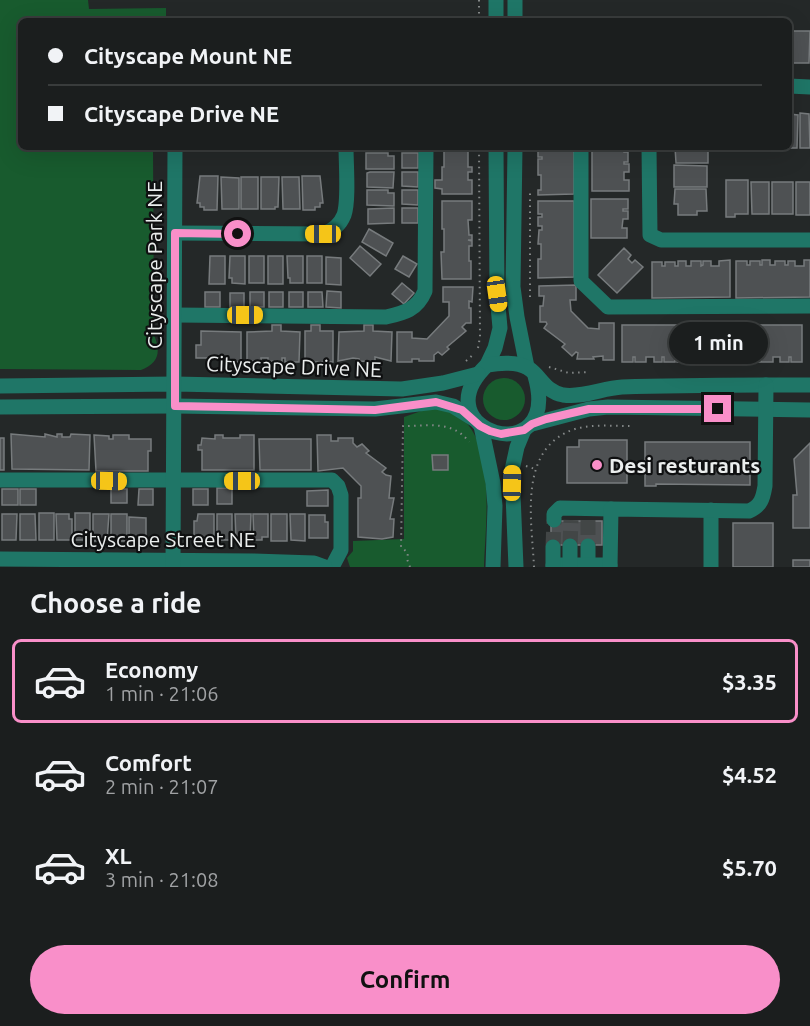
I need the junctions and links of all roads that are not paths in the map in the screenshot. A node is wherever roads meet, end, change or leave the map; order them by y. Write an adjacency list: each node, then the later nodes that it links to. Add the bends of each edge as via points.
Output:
1 (496, 0): 3 (street)
2 (515, 0): 4 (street)
3 (496, 18)
4 (515, 18)
5 (792, 86): 6 (street)
6 (810, 87)
7 (175, 150): 14 (street, Cityscape Park NE)
8 (346, 150): 14 (street, via 346,206 344,216 332,231)
9 (426, 150): 17 (street, via 425,291 417,306 386,317)
10 (496, 150): 18 (street, via 500,328 495,348)
11 (515, 150): 19 (street, via 513,287)
12 (581, 150): 16 (street, via 581,281 608,307)
13 (649, 150): 15 (street, via 650,235 661,240)
14 (175, 233): 17 (street, Cityscape Park NE)
15 (810, 240)
16 (810, 306)
17 (175, 315): 20 (street, Cityscape Park NE)
18 (482, 369): 19 (street, via 507,363); 20 (street, Cityscape Drive NE, via 443,383 402,389); 28 (street, via 468,396)
19 (531, 372): 21 (street, via 563,395 619,387); 29 (street, via 540,400)
20 (175, 384): 23 (street, Cityscape Drive NE); 24 (street, Cityscape Park NE)
21 (766, 385): 22 (street); 26 (street)
22 (810, 385)
23 (0, 386)
24 (175, 406): 25 (street, Cityscape Drive NE); 28 (street, Cityscape Drive NE, via 375,410 436,402 453,406); 31 (street, Cityscape Park NE)
25 (0, 407)
26 (766, 409): 27 (street); 29 (street, via 608,407); 33 (street, via 763,498 757,508 749,511)
27 (810, 410)
28 (477, 422): 29 (street, via 501,434); 47 (street, via 493,483)
29 (528, 427): 48 (street, via 517,447 512,470)
30 (0, 480): 31 (street)
31 (174, 482): 39 (street, Cityscape Park NE); 46 (street, via 332,480 341,495 341,550)
32 (611, 508): 33 (street); 34 (street, via 588,514 571,514 560,508); 44 (street)
33 (711, 510): 49 (street)
34 (554, 520)
35 (570, 546): 41 (street)
36 (588, 546): 42 (street)
37 (553, 547): 43 (street)
38 (0, 560): 39 (street, Cityscape Street NE)
39 (173, 563): 40 (street, Cityscape Street NE)
40 (253, 564): 45 (street, Cityscape Street NE, via 314,563)
41 (570, 565): 42 (street); 43 (street)
42 (588, 565): 44 (street)
43 (553, 566)
44 (610, 566)
45 (325, 567)
46 (332, 567)
47 (493, 567)
48 (516, 567)
49 (711, 567)

